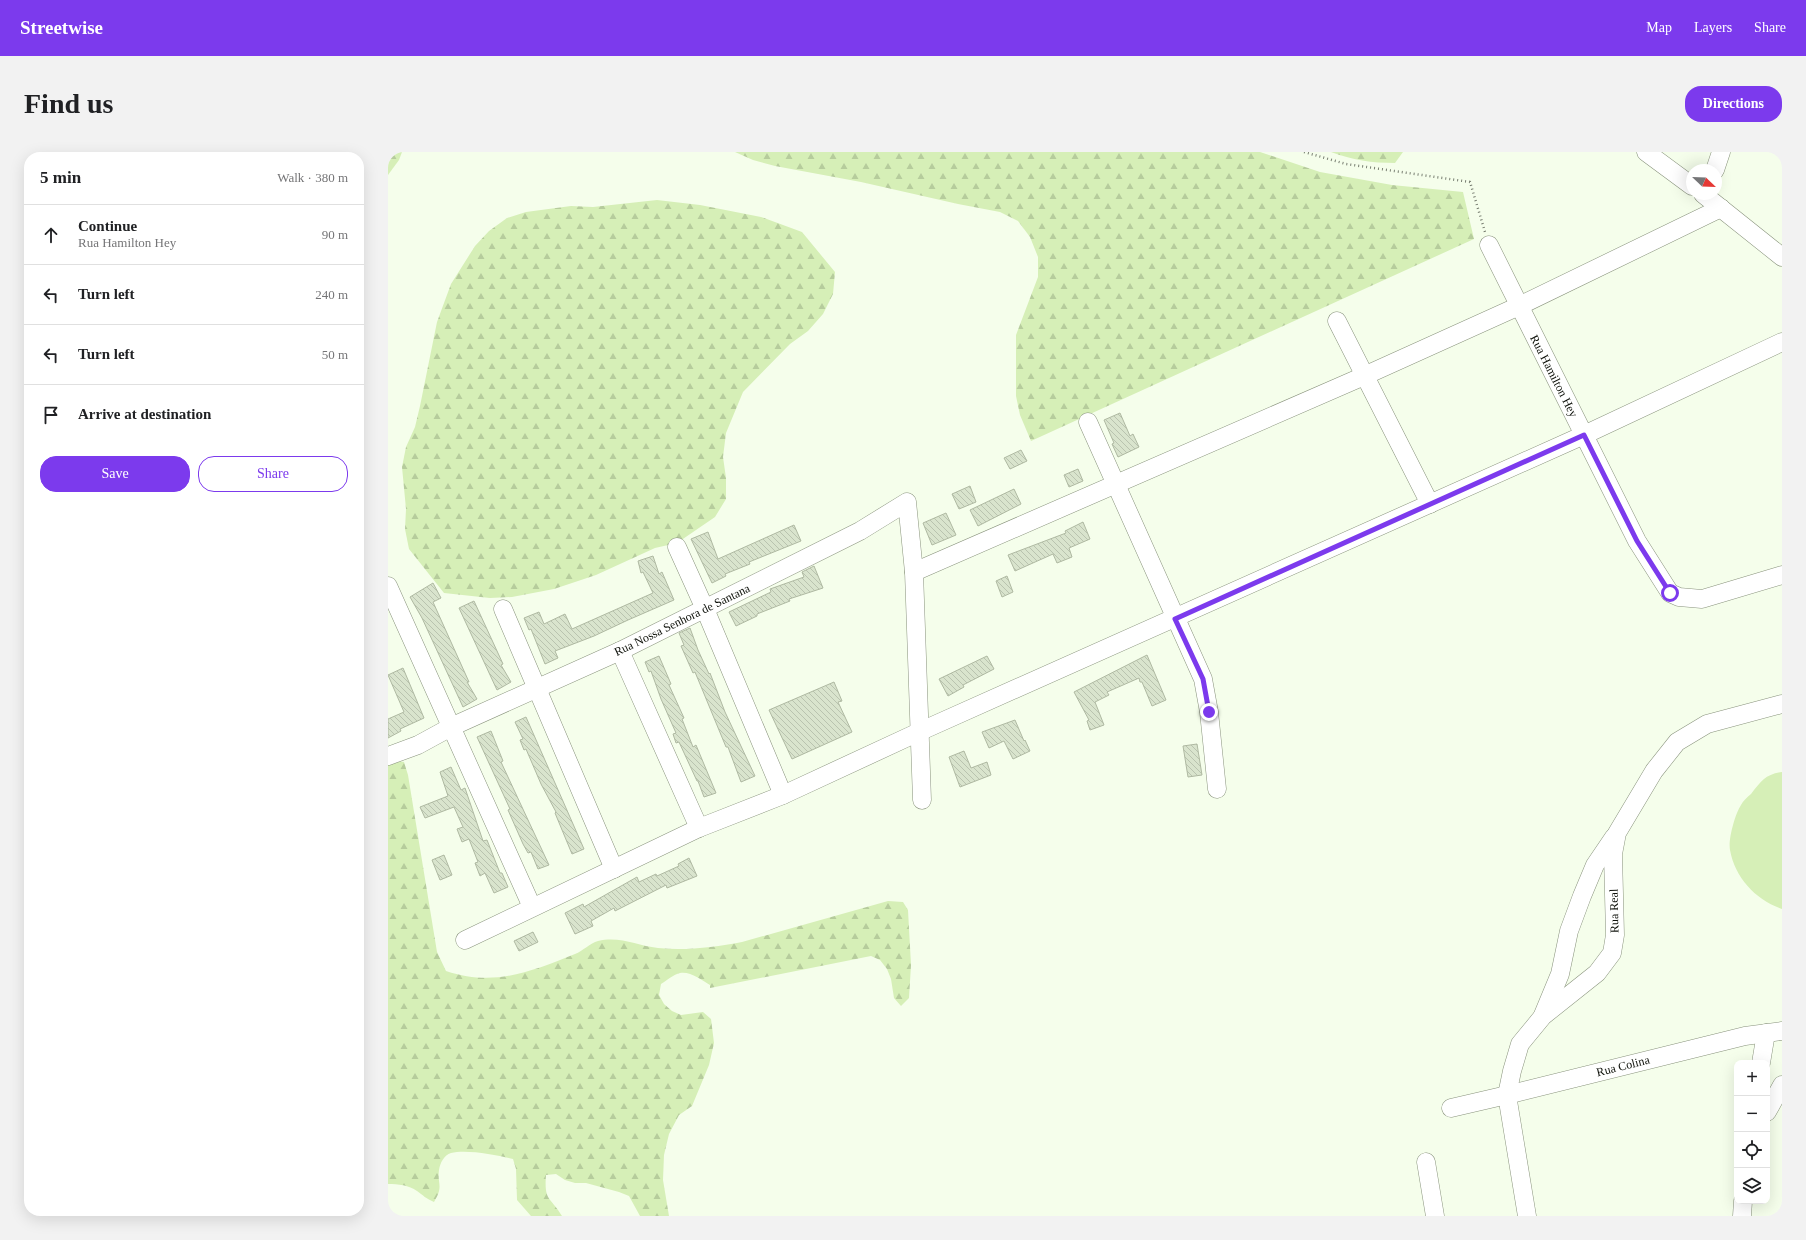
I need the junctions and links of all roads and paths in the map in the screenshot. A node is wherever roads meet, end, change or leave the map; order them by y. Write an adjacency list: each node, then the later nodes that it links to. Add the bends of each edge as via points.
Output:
1 (1304, 152): 9 (path, via 1346,164 1470,182)
2 (1646, 152): 5 (street)
3 (1721, 152): 4 (street)
4 (1717, 164)
5 (1686, 182)
6 (1711, 200): 8 (street)
7 (1719, 200): 8 (street)
8 (1721, 208): 10 (street); 11 (street)
9 (1489, 245): 11 (street, Rua Hamilton Hey)
10 (1782, 256)
11 (1519, 306): 14 (street); 16 (street, Rua Hamilton Hey)
12 (1337, 321): 14 (street)
13 (1782, 342): 16 (street)
14 (1364, 376): 17 (street); 18 (street)
15 (1088, 422): 17 (street)
16 (1584, 435): 18 (street); 21 (street, Rua Hamilton Hey, via 1637,541 1670,593 1679,597 1702,599)
17 (1116, 484): 20 (street); 25 (street)
18 (1430, 504): 25 (street)
19 (677, 547): 24 (street)
20 (914, 572): 24 (street, Rua Nossa Senhora de Santana, via 907,502 860,531); 30 (street)
21 (1782, 575)
22 (388, 586): 29 (street)
23 (503, 609): 27 (street)
24 (705, 609): 26 (street, Rua Nossa Senhora de Santana); 33 (street)
25 (1175, 619): 30 (street); 32 (street, via 1203,679)
26 (620, 651): 27 (street, Rua Nossa Senhora de Santana); 35 (street)
27 (537, 688): 29 (street, Rua Nossa Senhora de Santana); 37 (street)
28 (1782, 704): 36 (street, Rua Real, via 1707,724 1677,742 1654,771)
29 (451, 727): 31 (street, Rua Nossa Senhora de Santana); 38 (street)
30 (921, 731): 33 (street); 34 (street)
31 (388, 756)
32 (1217, 789)
33 (783, 795): 35 (street)
34 (922, 800)
35 (699, 828): 37 (street)
36 (1617, 833): 40 (street, via 1595,865 1582,896 1569,931 1560,974); 40 (street, Rua Real, via 1613,854 1615,935 1612,953 1597,973)
37 (614, 869): 38 (street)
38 (532, 907): 39 (street)
39 (465, 940)
40 (1543, 1016): 44 (street, Rua Real, via 1520,1044)
41 (1774, 1032): 42 (street, Rua Colina); 44 (street, Rua Colina, via 1745,1036)
42 (1762, 1060)
43 (1782, 1085): 45 (street)
44 (1508, 1095): 46 (street, Rua Colina); 50 (street, Rua Real)
45 (1770, 1107)
46 (1451, 1108)
47 (1426, 1162): 49 (street)
48 (1743, 1204): 51 (street)
49 (1435, 1216)
50 (1527, 1216)
51 (1742, 1216)

